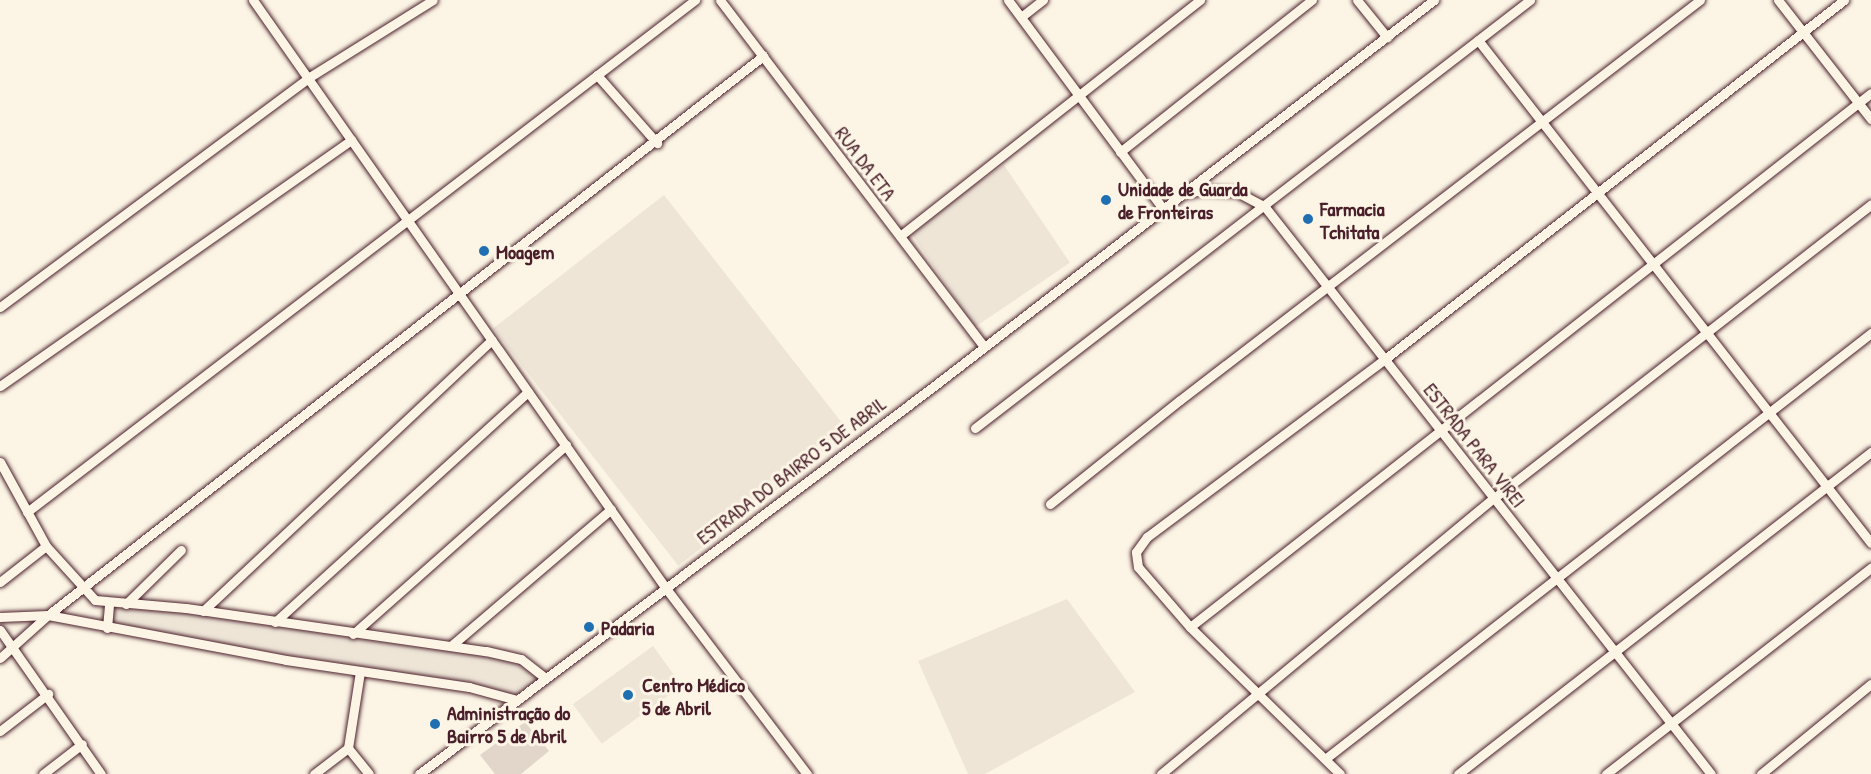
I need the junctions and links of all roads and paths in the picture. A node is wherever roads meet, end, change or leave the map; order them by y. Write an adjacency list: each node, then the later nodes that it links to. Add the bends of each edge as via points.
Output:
1 (248, 0): 2 (street)
2 (253, 0): 22 (street)
3 (433, 0): 22 (street)
4 (695, 0): 21 (street)
5 (720, 0): 20 (street, RUA DA ETA)
6 (1008, 0): 16 (street)
7 (1043, 0): 16 (street)
8 (1200, 0): 24 (street)
9 (1312, 0): 30 (street)
10 (1357, 0): 18 (street)
11 (1434, 0): 18 (street, ESTRADA DO BAIRRO 5 DE ABRIL)
12 (1530, 0): 19 (street)
13 (1700, 0): 27 (street)
14 (1778, 0): 17 (street)
15 (1844, 0): 17 (street)
16 (1021, 17): 24 (street)
17 (1803, 32): 25 (street); 31 (street)
18 (1387, 37): 32 (street, ESTRADA DO BAIRRO 5 DE ABRIL)
19 (1478, 40): 27 (street); 34 (street)
20 (763, 56): 29 (street); 37 (street, RUA DA ETA)
21 (597, 75): 29 (street); 36 (street)
22 (308, 78): 28 (street); 41 (street)
23 (1871, 93): 25 (street)
24 (1077, 94): 30 (street); 37 (street)
25 (1858, 103): 26 (street); 38 (street)
26 (1871, 119)
27 (1542, 122): 31 (street); 39 (street)
28 (351, 140): 36 (street); 47 (street)
29 (657, 143): 40 (street)
30 (1120, 152): 35 (street)
31 (1598, 193): 38 (street); 46 (street)
32 (1184, 195): 34 (street, ESTRADA PARA VIREI, via 1201,190 1237,192); 35 (street, ESTRADA DO BAIRRO 5 DE ABRIL)
33 (1871, 204): 42 (street)
34 (1265, 207): 39 (street, ESTRADA PARA VIREI); 50 (street)
35 (1163, 209): 45 (street, ESTRADA DO BAIRRO 5 DE ABRIL)
36 (408, 220): 40 (street); 59 (street)
37 (900, 236): 45 (street, RUA DA ETA)
38 (1653, 264): 42 (street); 51 (street)
39 (1328, 286): 46 (street, ESTRADA PARA VIREI); 57 (street)
40 (459, 294): 44 (street); 67 (street)
41 (0, 307)
42 (1706, 332): 49 (street); 56 (street)
43 (1871, 333): 49 (street)
44 (492, 340): 48 (street); 70 (street)
45 (984, 347): 66 (street, ESTRADA DO BAIRRO 5 DE ABRIL)
46 (1385, 359): 51 (street, ESTRADA PARA VIREI); 74 (street, via 1147,537 1136,552 1138,567)
47 (0, 386)
48 (528, 392): 52 (street); 73 (street)
49 (1769, 412): 55 (street); 64 (street)
50 (975, 428)
51 (1440, 430): 56 (street, ESTRADA PARA VIREI); 74 (street)
52 (566, 445): 58 (street); 77 (street)
53 (1871, 452): 55 (street)
54 (0, 462): 59 (street)
55 (1827, 486): 60 (street); 80 (street)
56 (1494, 498): 64 (street, ESTRADA PARA VIREI); 85 (street)
57 (1050, 504)
58 (611, 509): 66 (street); 78 (street)
59 (27, 512): 61 (street)
60 (1871, 543)
61 (46, 546): 65 (street); 67 (street)
62 (181, 550): 69 (street)
63 (1871, 568): 88 (street)
64 (1556, 577): 80 (street, ESTRADA PARA VIREI); 92 (street)
65 (0, 582)
66 (665, 586): 83 (street, ESTRADA DO BAIRRO 5 DE ABRIL); 98 (street)
67 (82, 588): 68 (street, via 95,600); 71 (street)
68 (109, 603): 69 (street); 75 (street)
69 (126, 604): 70 (street)
70 (203, 611): 73 (street)
71 (48, 615): 72 (street); 75 (street); 79 (street)
72 (0, 617)
73 (275, 622): 77 (street)
74 (1190, 627): 85 (street)
75 (107, 628): 82 (street)
76 (0, 630): 79 (street)
77 (353, 634): 78 (street)
78 (452, 645): 83 (street, via 521,659)
79 (12, 648): 81 (street); 86 (street)
80 (1615, 652): 88 (street, ESTRADA PARA VIREI); 101 (street)
81 (0, 658)
82 (360, 671): 87 (street, via 469,687); 91 (street)
83 (545, 678): 87 (street, ESTRADA DO BAIRRO 5 DE ABRIL)
84 (1871, 684): 104 (street)
85 (1256, 693): 92 (street); 99 (street)
86 (48, 694): 89 (street); 90 (street)
87 (517, 700): 97 (street, ESTRADA DO BAIRRO 5 DE ABRIL)
88 (1670, 722): 102 (street); 103 (street, ESTRADA PARA VIREI)
89 (0, 731)
90 (82, 744): 93 (street); 94 (street)
91 (348, 747): 95 (street); 96 (street)
92 (1325, 759): 100 (street)
93 (43, 774)
94 (101, 774)
95 (314, 774)
96 (369, 774)
97 (419, 774)
98 (807, 774)
99 (1161, 774)
100 (1340, 774)
101 (1458, 774)
102 (1606, 774)
103 (1711, 774)
104 (1761, 774)

